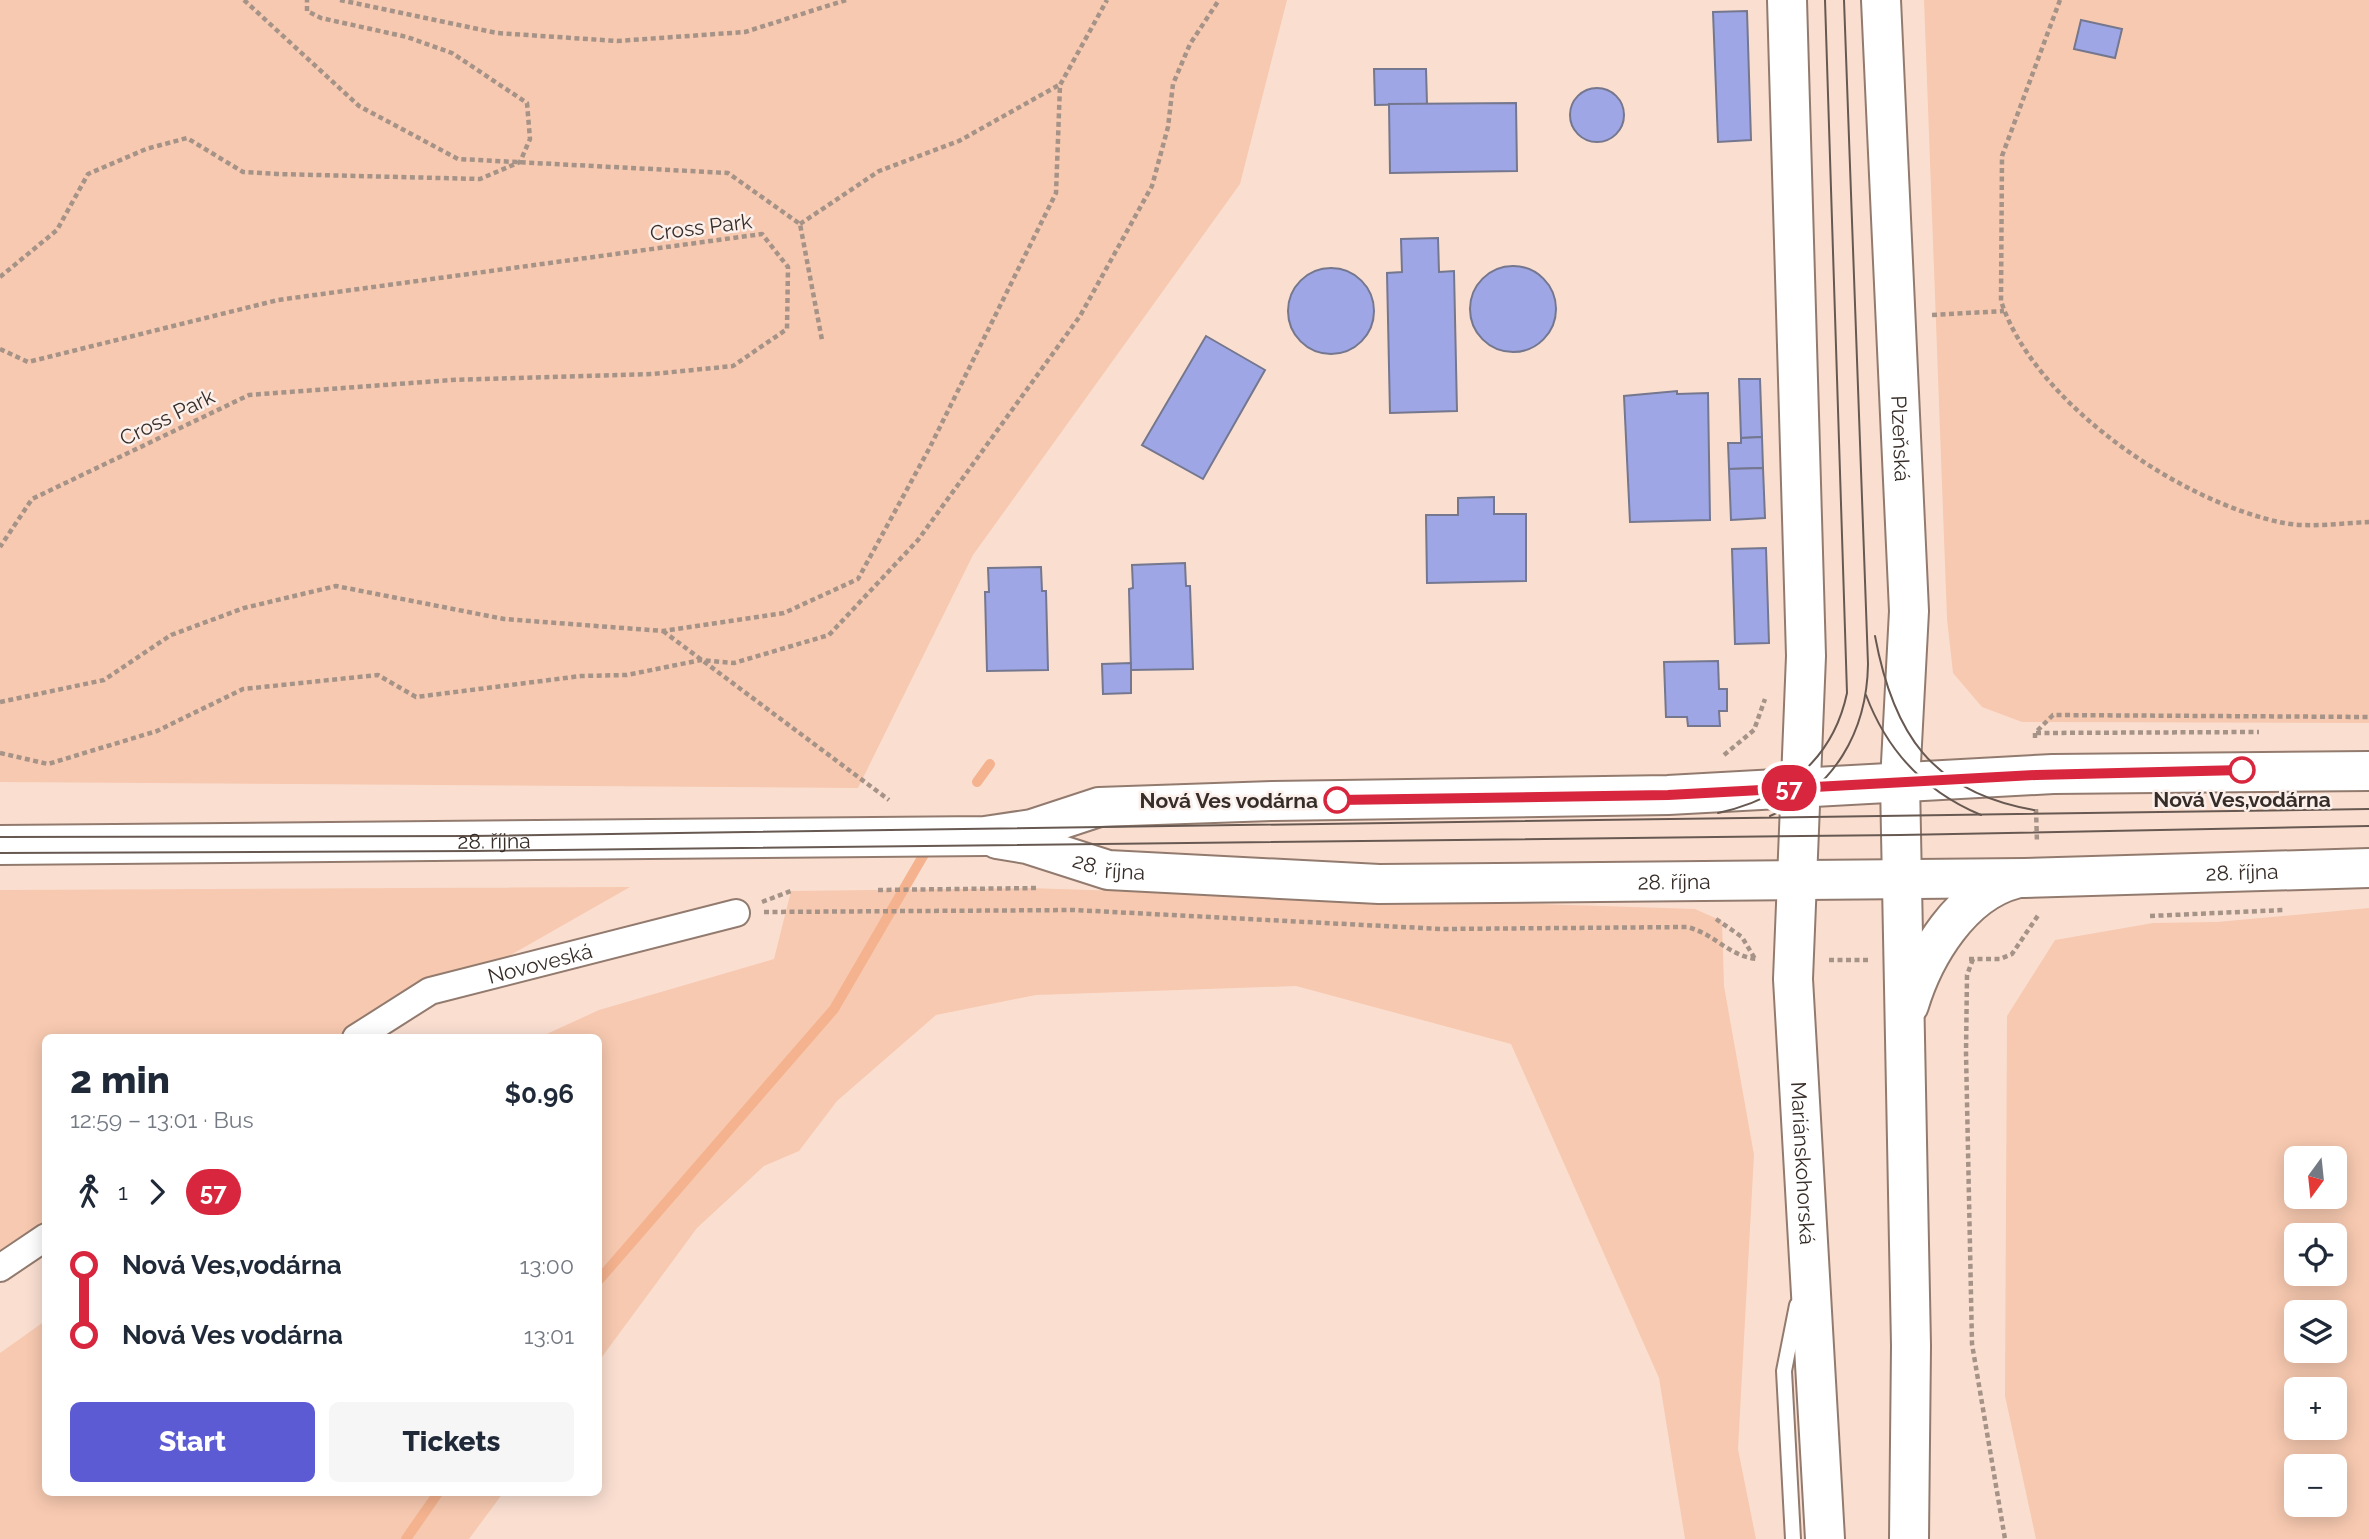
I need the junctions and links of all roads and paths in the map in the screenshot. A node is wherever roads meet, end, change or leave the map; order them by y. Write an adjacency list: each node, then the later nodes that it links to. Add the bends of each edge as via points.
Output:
1 (244, 0): 11 (path, via 359,106 458,159)
2 (307, 0): 11 (path, via 307,11 321,18 407,37 452,54 527,103 530,139)
3 (340, 0): 4 (path, via 497,33 617,41 745,32)
4 (846, 0)
5 (1107, 0): 10 (path)
6 (1219, 0): 21 (path, via 1173,85 1168,127 1152,186 1080,316 918,540 829,635 734,663)
7 (1787, 0): 32 (main road, via 1806,656)
8 (1881, 0): 15 (main road, Plzeňská)
9 (2060, 0): 14 (path, via 2002,156)
10 (1060, 85): 12 (path, via 959,141 879,170); 20 (path, via 1056,193 929,449 858,579 784,613)
11 (520, 162): 12 (path, via 728,173); 13 (path, via 480,179 243,172 187,138 146,149 88,174 57,229)
12 (800, 223): 16 (path)
13 (0, 277)
14 (2004, 312): 15 (path); 18 (path, via 2024,349 2071,404 2134,455 2188,490 2287,523)
15 (1896, 317): 31 (main road, Plzeňská, via 1909,611)
16 (822, 340)
17 (0, 349): 19 (path, Cross Park, via 28,362 278,300 762,234 788,267 787,329 733,366 249,395 32,499)
18 (2369, 522)
19 (0, 547)
20 (663, 631): 21 (path); 23 (path, via 504,619 336,586 244,608 171,635 104,680)
21 (701, 660): 27 (path, via 627,675 581,676 416,697 379,675 243,689 157,731 48,764); 33 (path)
22 (1766, 695): 28 (path, via 1754,730)
23 (0, 702)
24 (2369, 717): 26 (path, via 2053,715)
25 (2264, 732): 26 (path)
26 (2035, 733): 30 (path)
27 (0, 753)
28 (1713, 763)
29 (2369, 771): 30 (main road, 28. října)
30 (2036, 775): 31 (main road, 28. října); 38 (path)
31 (1900, 782): 32 (main road, 28. října); 37 (main road, Plzeňská)
32 (1800, 787): 34 (main road, 28. října, via 1668,795 1099,807 1032,829); 39 (main road, Mariánskohorská)
33 (890, 801)
34 (985, 836): 35 (main road, 28. října); 39 (main road, 28. října, via 1108,870 1379,884)
35 (0, 845)
36 (2369, 868): 38 (main road, 28. října)
37 (1901, 878): 38 (main road, 28. října); 39 (main road, 28. října); 44 (main road)
38 (2030, 878): 44 (main road, via 1986,891 1961,912 1926,965); 52 (path, via 2039,918 2012,954 2000,960 1973,959 1967,975 1972,1344)
39 (1797, 879): 47 (main road, Mariánskohorská, via 1793,978)
40 (929, 889): 41 (path)
41 (878, 890)
42 (736, 913): 43 (path, via 1074,910 1442,929 1687,927 1713,936 1735,954); 45 (street, Novoveská, via 430,991)
43 (1755, 959)
44 (1904, 1024): 51 (main road, via 1911,1346)
45 (362, 1034)
46 (42, 1240): 48 (street)
47 (1809, 1245): 49 (lane, via 1784,1371); 50 (main road, Mariánskohorská)
48 (0, 1268)
49 (1793, 1539)
50 (1825, 1539)
51 (1909, 1539)
52 (2005, 1539)

